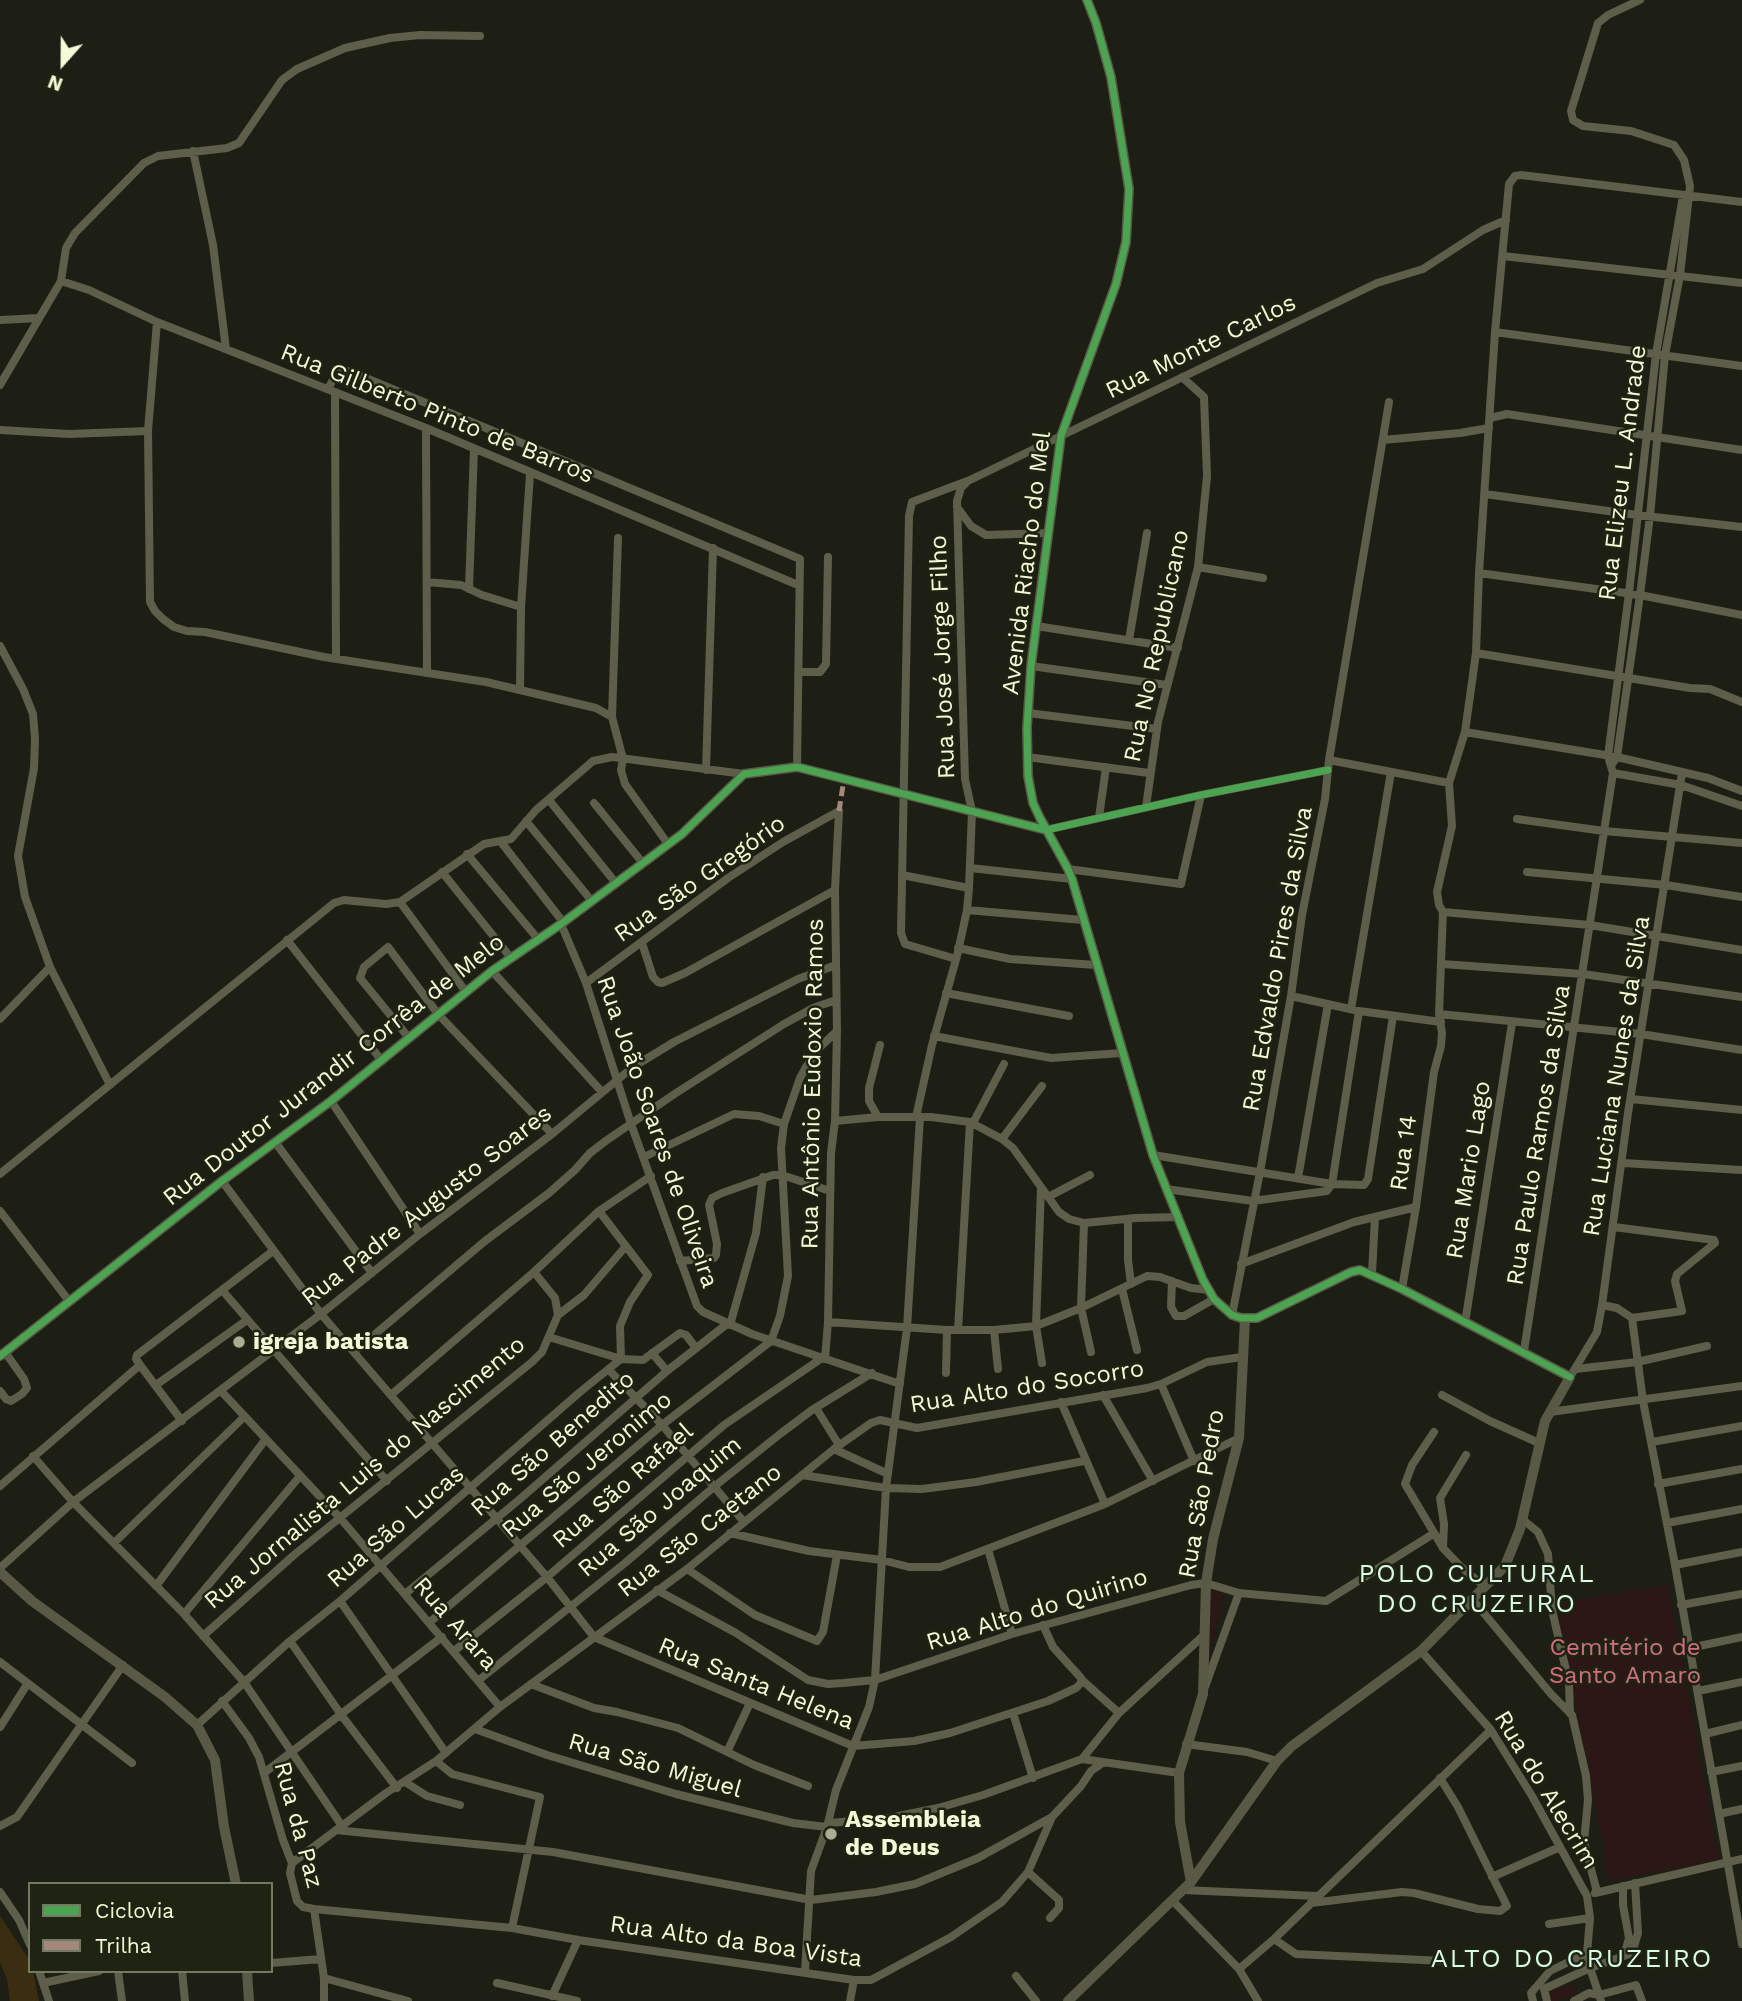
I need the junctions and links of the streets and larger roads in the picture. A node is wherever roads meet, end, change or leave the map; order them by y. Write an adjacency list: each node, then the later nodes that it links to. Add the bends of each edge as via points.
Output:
1 (1087, 0): 27 (street, Avenida Riacho do Mel, via 1113,89 1129,190 1126,242 1116,284)
2 (1640, 0): 5 (street, Rua Elizeu L. Andrade, via 1598,23 1571,116 1583,126 1631,131 1674,145 1684,160 1690,186)
3 (480, 36): 4 (street, via 410,36 345,48 282,80 239,143)
4 (193, 151): 10 (street, via 144,163 75,233 66,248); 16 (street, via 213,245)
5 (1686, 197): 6 (street); 7 (street, via 1515,176 1509,184); 9 (street, Rua Elizeu L. Andrade)
6 (1742, 202)
7 (1506, 220): 8 (street); 19 (street, Rua Monte Carlos, via 1423,269 1377,283)
8 (1503, 256): 9 (street); 15 (street)
9 (1675, 274): 11 (street); 17 (street, Rua Elizeu L. Andrade)
10 (61, 281): 12 (street); 14 (street, Rua Gilberto Pinto de Barros)
11 (1742, 283)
12 (39, 318): 13 (street); 20 (street)
13 (0, 320)
14 (157, 322): 16 (street, Rua Gilberto Pinto de Barros); 26 (street)
15 (1495, 332): 17 (street); 23 (street)
16 (226, 349): 21 (street, Rua Gilberto Pinto de Barros)
17 (1660, 355): 18 (street); 28 (street, Rua Elizeu L. Andrade); 29 (street, Rua Elizeu L. Andrade)
18 (1742, 366)
19 (1182, 377): 27 (street, Rua Monte Carlos); 46 (street, Rua No Republicano, via 1204,397 1207,476)
20 (0, 385)
21 (332, 390): 24 (street, Rua Gilberto Pinto de Barros); 50 (street, via 337,372 354,373 754,538 800,559); 61 (street)
22 (1389, 402): 30 (street, Rua Edvaldo Pires da Silva)
23 (1489, 423): 28 (street, via 1507,414); 30 (street, via 1460,433); 36 (street)
24 (426, 428): 31 (street, Rua Gilberto Pinto de Barros); 49 (street)
25 (0, 430): 26 (street, via 69,434)
26 (148, 431): 61 (street, via 150,602 155,611 187,631)
27 (1061, 436): 34 (street, Rua Monte Carlos); 41 (street, Avenida Riacho do Mel)
28 (1646, 437): 29 (street); 38 (street, Rua Elizeu L. Andrade)
29 (1657, 438): 32 (street); 39 (street, Rua Elizeu L. Andrade)
30 (1383, 440): 77 (street, Rua Edvaldo Pires da Silva)
31 (474, 449): 33 (street, Rua Gilberto Pinto de Barros); 51 (street)
32 (1742, 450)
33 (530, 474): 44 (street, Rua Gilberto Pinto de Barros); 54 (street)
34 (967, 481): 35 (street, Rua Monte Carlos); 37 (street, Rua José Jorge Filho)
35 (947, 489): 37 (street, Rua José Jorge Filho); 88 (street, Rua Monte Carlos, via 910,505)
36 (1485, 494): 38 (street); 47 (street)
37 (957, 504): 41 (street, via 971,526 986,535); 95 (street, Rua José Jorge Filho, via 965,779)
38 (1637, 515): 39 (street); 52 (street, Rua Elizeu L. Andrade)
39 (1650, 516): 40 (street); 53 (street, Rua Elizeu L. Andrade)
40 (1742, 527)
41 (1049, 533): 56 (street, Avenida Riacho do Mel)
42 (1147, 533): 57 (street)
43 (618, 538): 71 (street)
44 (713, 548): 50 (street, Rua Gilberto Pinto de Barros); 80 (street)
45 (828, 557): 63 (street, via 826,664 820,672)
46 (1198, 567): 48 (street); 59 (street, Rua No Republicano)
47 (1479, 573): 52 (street); 60 (street)
48 (1263, 578)
49 (427, 582): 51 (street); 64 (street)
50 (799, 584): 63 (street)
51 (469, 589): 54 (street)
52 (1629, 593): 53 (street); 65 (street, Rua Elizeu L. Andrade)
53 (1640, 595): 55 (street); 66 (street, Rua Elizeu L. Andrade)
54 (521, 607): 68 (street)
55 (1742, 615)
56 (1036, 626): 57 (street); 62 (street, Avenida Riacho do Mel)
57 (1129, 640): 59 (street)
58 (0, 646): 136 (street, via 33,714 36,751 18,856 25,897)
59 (1178, 648): 67 (street, Rua No Republicano)
60 (1476, 653): 65 (street); 73 (street)
61 (336, 659): 64 (street)
62 (1031, 666): 67 (street); 70 (street, Avenida Riacho do Mel)
63 (800, 672): 78 (street)
64 (427, 673): 68 (street)
65 (1618, 676): 66 (street); 76 (street, Rua Elizeu L. Andrade)
66 (1628, 677): 69 (street, via 1710,689); 76 (street, Rua Elizeu L. Andrade)
67 (1167, 685): 72 (street, Rua No Republicano)
68 (520, 690): 71 (street, via 596,708)
69 (1742, 702)
70 (1028, 713): 72 (street); 74 (street, Avenida Riacho do Mel)
71 (612, 718): 75 (street)
72 (1157, 729): 84 (street, Rua No Republicano)
73 (1465, 732): 76 (street); 85 (street)
74 (1027, 757): 79 (street); 99 (street, Avenida Riacho do Mel, via 1033,803)
75 (623, 759): 80 (street); 90 (street, via 606,757 586,765); 104 (street, via 622,776 630,794)
76 (1612, 763): 82 (street); 86 (street); 100 (street, Rua Paulo Ramos da Silva)
77 (1329, 765): 81 (street); 89 (street); 143 (street, Rua Edvaldo Pires da Silva)
78 (797, 766): 83 (street); 88 (street)
79 (1106, 767): 84 (street); 96 (street)
80 (706, 770): 83 (street)
81 (1391, 772): 85 (street); 147 (street)
82 (1682, 773): 86 (street, Rua Luciana Nunes da Silva); 87 (street)
83 (744, 774): 104 (street, Rua Doutor Jurandir Corrêa de Melo)
84 (1149, 774): 93 (street, Rua No Republicano)
85 (1449, 783): 121 (street, Rua 14, via 1452,826 1437,892)
86 (1681, 785): 92 (street); 101 (street, Rua Luciana Nunes da Silva)
87 (1742, 791)
88 (903, 792): 95 (street); 111 (street)
89 (1201, 794): 93 (street); 110 (street, via 1181,884)
90 (549, 800): 98 (street); 113 (street)
91 (594, 803): 106 (street)
92 (1742, 806)
93 (1146, 807): 96 (street)
94 (839, 811): 116 (street, Rua Antônio Eudoxio Ramos); 128 (street, Rua São Gregório, via 757,858)
95 (972, 811): 99 (street); 107 (street, Rua José Jorge Filho)
96 (1099, 817): 99 (street)
97 (1517, 819): 100 (street)
98 (526, 821): 102 (street, via 511,839); 118 (street)
99 (1046, 830): 110 (street, Avenida Riacho do Mel)
100 (1604, 831): 101 (street); 112 (street, Rua Paulo Ramos da Silva)
101 (1673, 836): 103 (street); 114 (street, Rua Luciana Nunes da Silva)
102 (501, 842): 105 (street, via 484,844); 123 (street, Rua João Soares de Oliveira)
103 (1742, 843)
104 (668, 844): 106 (street, Rua Doutor Jurandir Corrêa de Melo)
105 (467, 854): 108 (street); 126 (street)
106 (642, 862): 113 (street, Rua Doutor Jurandir Corrêa de Melo)
107 (970, 868): 110 (street); 115 (street, Rua José Jorge Filho)
108 (442, 872): 119 (street); 131 (street)
109 (1527, 872): 112 (street)
110 (1070, 874): 122 (street, Avenida Riacho do Mel)
111 (902, 875): 115 (street); 132 (street, via 903,943)
112 (1598, 879): 114 (street); 124 (street, Rua Paulo Ramos da Silva)
113 (615, 882): 118 (street, Rua Doutor Jurandir Corrêa de Melo)
114 (1666, 886): 117 (street); 125 (street, Rua Luciana Nunes da Silva)
115 (969, 888): 120 (street, Rua José Jorge Filho)
116 (835, 890): 128 (street, via 662,983 653,977); 134 (street, Rua Antônio Eudoxio Ramos)
117 (1742, 897)
118 (591, 900): 123 (street, Rua Doutor Jurandir Corrêa de Melo)
119 (400, 902): 127 (street, via 334,903); 141 (street)
120 (967, 910): 122 (street); 129 (street, Rua José Jorge Filho)
121 (1443, 912): 124 (street); 133 (street, Rua 14)
122 (1083, 920): 135 (street, Avenida Riacho do Mel)
123 (562, 923): 126 (street, Rua Doutor Jurandir Corrêa de Melo); 139 (street, Rua João Soares de Oliveira)
124 (1590, 925): 125 (street); 138 (street, Rua Paulo Ramos da Silva)
125 (1657, 935): 130 (street); 140 (street, Rua Luciana Nunes da Silva)
126 (538, 939): 131 (street, Rua Doutor Jurandir Corrêa de Melo)
127 (287, 940): 162 (street); 165 (street)
128 (642, 943): 139 (street, Rua São Gregório)
129 (958, 948): 132 (street, Rua José Jorge Filho); 135 (street, via 1010,959)
130 (1742, 950)
131 (511, 958): 137 (street, Rua Doutor Jurandir Corrêa de Melo)
132 (956, 959): 142 (street, Rua José Jorge Filho)
133 (1442, 964): 138 (street); 152 (street, Rua 14)
134 (836, 965): 145 (street, Rua Antônio Eudoxio Ramos); 164 (street, Rua Padre Augusto Soares, via 798,979 674,1042)
135 (1096, 965): 161 (street, Avenida Riacho do Mel)
136 (50, 967): 149 (street); 165 (street)
137 (492, 971): 141 (street, Rua Doutor Jurandir Corrêa de Melo); 167 (street)
138 (1583, 974): 140 (street); 154 (street, Rua Paulo Ramos da Silva)
139 (586, 983): 164 (street, Rua João Soares de Oliveira)
140 (1649, 984): 144 (street); 156 (street, Rua Luciana Nunes da Silva)
141 (466, 992): 148 (street, Rua Doutor Jurandir Corrêa de Melo)
142 (946, 993): 150 (street); 157 (street, Rua José Jorge Filho)
143 (1291, 996): 146 (street); 184 (street, Rua Edvaldo Pires da Silva)
144 (1742, 997)
145 (835, 1000): 155 (street, Rua Antônio Eudoxio Ramos); 175 (street, via 784,1024)
146 (1328, 1004): 147 (street); 190 (street)
147 (1355, 1010): 151 (street); 192 (street)
148 (438, 1014): 158 (street, Rua Doutor Jurandir Corrêa de Melo); 158 (street, via 388,947 359,975); 177 (street)
149 (1, 1015)
150 (1069, 1016)
151 (1393, 1016): 152 (street); 192 (street, via 1368,1179 1361,1186)
152 (1440, 1018): 153 (street); 198 (street, Rua 14, via 1441,1046)
153 (1512, 1023): 154 (street); 230 (street, Rua Mario Lago)
154 (1576, 1027): 156 (street); 243 (street, Rua Paulo Ramos da Silva)
155 (837, 1031): 173 (street, Rua Antônio Eudoxio Ramos); 176 (street, via 806,1067)
156 (1641, 1034): 160 (street); 168 (street, Rua Luciana Nunes da Silva)
157 (934, 1036): 161 (street, via 1051,1058); 172 (street, Rua José Jorge Filho)
158 (409, 1038): 162 (street, Rua Doutor Jurandir Corrêa de Melo)
159 (880, 1045): 171 (street, via 869,1088 869,1101)
160 (1742, 1050)
161 (1122, 1053): 180 (street, Avenida Riacho do Mel)
162 (382, 1060): 169 (street, Rua Doutor Jurandir Corrêa de Melo)
163 (1004, 1064): 174 (street)
164 (616, 1080): 167 (street, Rua Padre Augusto Soares); 175 (street, Rua João Soares de Oliveira)
165 (110, 1085): 185 (street)
166 (1042, 1086): 178 (street)
167 (602, 1092): 177 (street, Rua Padre Augusto Soares)
168 (1631, 1100): 170 (street); 182 (street, Rua Luciana Nunes da Silva)
169 (331, 1101): 179 (street, Rua Doutor Jurandir Corrêa de Melo); 206 (street)
170 (1742, 1110)
171 (878, 1117): 172 (street); 173 (street)
172 (918, 1117): 174 (street); 233 (street, Rua José Jorge Filho)
173 (835, 1121): 195 (street, Rua Antônio Eudoxio Ramos)
174 (972, 1122): 178 (street); 235 (street)
175 (631, 1124): 181 (street, Rua João Soares de Oliveira); 244 (street, via 590,1153 549,1193)
176 (784, 1124): 181 (street, via 734,1114); 186 (street)
177 (552, 1134): 206 (street, Rua Padre Augusto Soares)
178 (1002, 1139): 193 (street)
179 (275, 1142): 191 (street, Rua Doutor Jurandir Corrêa de Melo); 212 (street)
180 (1153, 1155): 184 (street); 194 (street, Avenida Riacho do Mel)
181 (644, 1157): 188 (street, Rua João Soares de Oliveira)
182 (1623, 1163): 183 (street); 205 (street, Rua Luciana Nunes da Silva)
183 (1742, 1170)
184 (1260, 1172): 190 (street); 197 (street, Rua Edvaldo Pires da Silva)
185 (0, 1174)
186 (782, 1175): 189 (street); 195 (street); 238 (street, via 788,1276)
187 (1090, 1175): 196 (street)
188 (651, 1176): 200 (street); 209 (street, Rua João Soares de Oliveira)
189 (763, 1177): 209 (street, via 711,1200 718,1250 714,1258); 231 (street, via 756,1233)
190 (1298, 1178): 192 (street)
191 (222, 1181): 208 (street); 220 (street, Rua Doutor Jurandir Corrêa de Melo)
192 (1332, 1184): 197 (street, via 1326,1191)
193 (1041, 1187): 196 (street); 232 (street)
194 (1166, 1189): 197 (street); 201 (street, Avenida Riacho do Mel)
195 (830, 1191): 229 (street, Rua Antônio Eudoxio Ramos)
196 (1048, 1197): 204 (street, via 1063,1216)
197 (1254, 1201): 210 (street, Rua Edvaldo Pires da Silva)
198 (1416, 1208): 202 (street); 217 (street, Rua 14)
199 (0, 1211): 220 (street)
200 (599, 1211): 207 (street); 211 (street)
201 (1178, 1217): 203 (street); 219 (street, Avenida Riacho do Mel)
202 (1375, 1217): 210 (street); 213 (street)
203 (1128, 1219): 204 (street); 215 (street)
204 (1084, 1223): 222 (street)
205 (1614, 1227): 221 (street, Rua Luciana Nunes da Silva); 226 (street, via 1715,1242 1677,1274 1682,1311)
206 (419, 1234): 212 (street, Rua Padre Augusto Soares)
207 (626, 1246): 224 (street, via 584,1295); 250 (street, via 648,1275 620,1326)
208 (273, 1251): 218 (street); 223 (street)
209 (680, 1261): 231 (street, Rua João Soares de Oliveira, via 699,1309)
210 (1241, 1264): 225 (street, Rua Edvaldo Pires da Silva)
211 (534, 1272): 224 (street, via 555,1298); 266 (street)
212 (372, 1273): 223 (street, Rua Padre Augusto Soares)
213 (1372, 1273): 217 (street); 227 (street, via 1351,1272 1264,1315)
214 (1172, 1281): 215 (street, via 1153,1275); 219 (street); 219 (street, via 1174,1315 1180,1317)
215 (1131, 1284): 216 (street)
216 (1122, 1289): 222 (street); 241 (street)
217 (1402, 1289): 230 (street)
218 (222, 1290): 228 (street); 253 (street, via 138,1354)
219 (1211, 1294): 225 (street, Avenida Riacho do Mel)
220 (69, 1301): 247 (street, Rua Doutor Jurandir Corrêa de Melo)
221 (1602, 1305): 226 (street); 259 (street, Rua Luciana Nunes da Silva, via 1597,1332)
222 (1081, 1308): 232 (street); 245 (street)
223 (321, 1314): 242 (street, Rua Padre Augusto Soares); 244 (street)
224 (558, 1315): 237 (street, Rua Jornalista Luis do Nascimento)
225 (1232, 1315): 227 (street)
226 (1632, 1318): 252 (street)
227 (1245, 1319): 248 (street, Rua São Pedro)
228 (247, 1320): 242 (street); 262 (street)
229 (828, 1322): 233 (street); 249 (street, Rua Antônio Eudoxio Ramos)
230 (1465, 1323): 243 (street)
231 (729, 1324): 238 (street, Rua João Soares de Oliveira); 240 (street, Rua São Benedito)
232 (1036, 1326): 236 (street); 251 (street)
233 (907, 1328): 234 (street); 260 (street, Rua José Jorge Filho)
234 (947, 1330): 235 (street); 258 (street)
235 (958, 1330): 236 (street)
236 (994, 1330): 254 (street)
237 (549, 1337): 250 (street); 284 (street, Rua Jornalista Luis do Nascimento, via 532,1362)
238 (771, 1341): 249 (street, Rua João Soares de Oliveira); 276 (street, Rua São Jeronimo)
239 (1707, 1346): 252 (street)
240 (696, 1348): 246 (street, via 680,1333); 256 (street, Rua São Benedito)
241 (1137, 1350)
242 (273, 1351): 264 (street, Rua Padre Augusto Soares); 295 (street)
243 (1524, 1351): 259 (street)
244 (354, 1352): 266 (street)
245 (1091, 1352)
246 (652, 1353): 250 (street, via 643,1360); 256 (street)
247 (2, 1354): 265 (street, via 27,1384 26,1392 13,1400)
248 (1242, 1357): 261 (street, Rua Alto do Socorro, via 1207,1362); 280 (street, Rua São Pedro)
249 (824, 1358): 257 (street, Rua João Soares de Oliveira); 288 (street, Rua São Rafael, via 724,1425)
250 (621, 1359): 255 (street, Rua São Lucas)
251 (1042, 1363)
252 (1637, 1363): 259 (street); 270 (street)
253 (140, 1365): 262 (street); 287 (street)
254 (998, 1369)
255 (609, 1370): 269 (street); 301 (street, Rua São Lucas)
256 (667, 1371): 269 (street, Rua São Benedito)
257 (872, 1373): 260 (street, Rua João Soares de Oliveira); 272 (street, Rua São Joaquim)
258 (946, 1373)
259 (1573, 1373): 273 (street)
260 (900, 1384): 277 (street, Rua José Jorge Filho)
261 (1161, 1384): 267 (street, Rua Alto do Socorro); 290 (street)
262 (156, 1385): 275 (street)
263 (1742, 1385): 270 (street)
264 (221, 1391): 274 (street, Rua Arara); 275 (street, Rua Padre Augusto Soares)
265 (1, 1393)
266 (391, 1395): 284 (street)
267 (1103, 1395): 271 (street, Rua Alto do Socorro); 296 (street)
268 (1442, 1395): 283 (street)
269 (636, 1399): 276 (street); 306 (street, Rua São Benedito)
270 (1643, 1401): 273 (street); 282 (street)
271 (1061, 1402): 277 (street, Rua Alto do Socorro, via 917,1428); 289 (street)
272 (816, 1408): 285 (street); 299 (street, Rua São Joaquim)
273 (1550, 1412): 283 (street)
274 (244, 1417): 281 (street, Rua Arara); 312 (street)
275 (182, 1421): 302 (street, Rua Padre Augusto Soares)
276 (662, 1425): 288 (street); 313 (street, Rua São Jeronimo)
277 (895, 1425): 285 (street, Rua São Caetano, via 880,1420 871,1423); 292 (street, Rua José Jorge Filho)
278 (1742, 1426): 282 (street)
279 (1434, 1432): 311 (street, via 1405,1480)
280 (1238, 1438): 290 (street); 324 (street, Rua São Pedro)
281 (265, 1440): 294 (street, Rua Arara); 325 (street)
282 (1652, 1442): 297 (street)
283 (1539, 1443): 307 (street)
284 (432, 1444): 295 (street, Rua Jornalista Luis do Nascimento); 301 (street)
285 (837, 1447): 292 (street); 293 (street, Rua São Caetano)
286 (1466, 1455): 314 (street, via 1440,1498)
287 (33, 1456): 298 (street); 302 (street)
288 (690, 1456): 299 (street); 323 (street, Rua São Rafael)
289 (1084, 1461): 300 (street, via 922,1489); 303 (street)
290 (1194, 1461): 296 (street)
291 (1742, 1469): 297 (street)
292 (888, 1474): 300 (street, Rua José Jorge Filho)
293 (802, 1475): 300 (street); 308 (street, Rua São Caetano)
294 (300, 1476): 305 (street, Rua Arara); 335 (street)
295 (387, 1481): 305 (street, Rua Jornalista Luis do Nascimento)
296 (1153, 1481): 303 (street)
297 (1658, 1484): 309 (street)
298 (0, 1486)
299 (715, 1486): 308 (street); 333 (street, Rua São Joaquim)
300 (886, 1488): 318 (street, Rua José Jorge Filho)
301 (469, 1489): 306 (street); 320 (street, Rua São Lucas)
302 (73, 1502): 312 (street); 322 (street, Rua Padre Augusto Soares)
303 (1105, 1504): 315 (street)
304 (1742, 1508): 309 (street)
305 (341, 1519): 320 (street, Rua Arara); 339 (street, Rua Jornalista Luis do Nascimento)
306 (496, 1519): 313 (street); 329 (street, Rua São Benedito)
307 (1522, 1519): 326 (street, via 1510,1557); 365 (street, via 1538,1532 1548,1554 1552,1610 1569,1682)
308 (744, 1522): 310 (street, Rua São Caetano)
309 (1667, 1523): 319 (street)
310 (730, 1533): 317 (street); 321 (street, Rua São Caetano)
311 (1433, 1534): 314 (street); 328 (street, Rua Alto do Quirino, via 1326,1601)
312 (114, 1543): 325 (street)
313 (520, 1546): 323 (street); 336 (street, Rua São Jeronimo)
314 (1443, 1548): 326 (street)
315 (988, 1549): 318 (street, via 940,1567 909,1567); 338 (street)
316 (1742, 1552): 319 (street)
317 (837, 1555): 318 (street); 321 (street, via 824,1632 817,1641 755,1615)
318 (882, 1560): 352 (street, Rua José Jorge Filho)
319 (1675, 1565): 334 (street)
320 (381, 1567): 329 (street, Rua Arara); 332 (street, Rua São Lucas)
321 (687, 1569): 327 (street, Rua São Caetano)
322 (0, 1570): 349 (street, via 32,1601)
323 (547, 1577): 333 (street); 346 (street, Rua São Rafael)
324 (1206, 1583): 328 (street, Rua Alto do Quirino); 337 (street, Rua Alto do Quirino); 340 (street, Rua São Pedro)
325 (156, 1586): 335 (street)
326 (1485, 1587): 331 (street)
327 (657, 1590): 342 (street, Rua São Caetano); 352 (street, Rua Alto do Quirino, via 736,1633 808,1680 828,1684)
328 (1239, 1593): 359 (street)
329 (405, 1594): 336 (street, Rua Arara)
330 (1742, 1594): 334 (street)
331 (1473, 1600): 347 (street); 365 (street)
332 (340, 1601): 344 (street, Rua São Lucas); 350 (street)
333 (570, 1605): 342 (street); 351 (street, Rua São Joaquim)
334 (1681, 1605): 345 (street)
335 (184, 1614): 339 (street)
336 (430, 1622): 341 (street, Rua Arara)
337 (1043, 1625): 338 (street, Rua Alto do Quirino); 353 (street, via 1053,1647)
338 (1012, 1634): 352 (street, Rua Alto do Quirino)
339 (203, 1636): 354 (street)
340 (1203, 1636): 359 (street, Rua São Pedro); 364 (street, Rua São Miguel)
341 (442, 1637): 346 (street, Rua Arara); 350 (street)
342 (594, 1637): 357 (street, Rua São Caetano); 361 (street, Rua Santa Helena)
343 (1742, 1637): 345 (street)
344 (290, 1642): 354 (street, Rua São Lucas); 366 (street)
345 (1690, 1648): 358 (street)
346 (454, 1651): 351 (street, Rua Arara)
347 (1421, 1651): 372 (street, Rua do Alecrim); 380 (street)
348 (0, 1661): 356 (street)
349 (123, 1665): 367 (street); 368 (street)
350 (393, 1677): 366 (street); 378 (street)
351 (479, 1680): 362 (street, Rua Arara)
352 (875, 1680): 375 (street, Rua José Jorge Filho)
353 (1082, 1680): 363 (street, Rua Santa Helena, via 1068,1693); 364 (street)
354 (244, 1682): 360 (street, Rua São Lucas); 376 (street)
355 (1742, 1682): 358 (street)
356 (28, 1683): 367 (street); 370 (street)
357 (531, 1684): 362 (street, Rua São Caetano); 377 (street, via 594,1709 678,1728)
358 (1698, 1691): 373 (street)
359 (1203, 1693): 374 (street, Rua São Pedro)
360 (222, 1701): 368 (street, Rua São Lucas); 386 (street, Rua da Paz, via 252,1742)
361 (750, 1703): 375 (street, Rua Santa Helena); 377 (street)
362 (500, 1707): 371 (street, Rua São Caetano)
363 (1013, 1713): 375 (street, Rua Santa Helena, via 923,1740); 388 (street)
364 (1119, 1713): 379 (street, Rua São Miguel)
365 (1570, 1713): 411 (street, via 1586,1776 1584,1842)
366 (342, 1716): 376 (street); 390 (street)
367 (81, 1724): 382 (street); 397 (street, via 17,1817)
368 (197, 1725): 406 (street, via 215,1760)
369 (1742, 1726): 373 (street)
370 (0, 1727)
371 (475, 1729): 378 (street, Rua São Caetano); 396 (street, Rua São Miguel, via 676,1794 793,1823)
372 (1491, 1730): 389 (street); 399 (street, Rua do Alecrim)
373 (1705, 1734): 385 (street)
374 (1186, 1744): 380 (street); 387 (street, Rua São Pedro)
375 (853, 1746): 396 (street, Rua José Jorge Filho)
376 (293, 1752): 386 (street); 398 (street)
377 (727, 1752): 391 (street)
378 (446, 1753): 381 (street, Rua São Caetano)
379 (1082, 1759): 383 (street); 388 (street, Rua São Miguel)
380 (1277, 1760): 408 (street)
381 (436, 1761): 390 (street, Rua São Caetano); 400 (street, via 452,1774 540,1797)
382 (132, 1763)
383 (1101, 1764): 387 (street); 395 (street, Rua Alto da Boa Vista)
384 (1742, 1766): 385 (street)
385 (1711, 1772): 394 (street)
386 (264, 1773): 403 (street, Rua da Paz)
387 (1179, 1773): 408 (street, Rua São Pedro)
388 (1033, 1778): 396 (street, Rua São Miguel, via 911,1815)
389 (1440, 1778): 405 (street); 413 (street)
390 (401, 1785): 392 (street); 398 (street, Rua São Caetano)
391 (808, 1786)
392 (460, 1805)
393 (1742, 1809): 394 (street)
394 (1719, 1814): 402 (street)
395 (1052, 1818): 404 (street, Rua Alto da Boa Vista); 414 (street, via 978,1858 915,1884)
396 (828, 1825): 414 (street, Rua José Jorge Filho, via 810,1878)
397 (0, 1826)
398 (339, 1828): 400 (street); 403 (street, Rua São Caetano)
399 (1560, 1847): 405 (street); 412 (street, Rua do Alecrim)
400 (529, 1849): 414 (street); 420 (street)
401 (1742, 1859): 402 (street)
402 (1727, 1862): 407 (street); 424 (street)
403 (292, 1863): 416 (street, Rua da Paz, via 297,1901)
404 (1028, 1872): 417 (street, via 1059,1900 1059,1908); 440 (street, Rua Alto da Boa Vista, via 1002,1902 951,1937 878,1977)
405 (1492, 1877): 413 (street, via 1507,1906 1500,1911 1402,1892)
406 (236, 1882)
407 (1635, 1883): 409 (street); 426 (street, via 1638,1933 1632,1953)
408 (1188, 1886): 413 (street); 415 (street)
409 (1623, 1886): 411 (street); 426 (street, via 1629,1938)
410 (0, 1892): 421 (street)
411 (1597, 1892): 412 (street)
412 (1587, 1896): 418 (street, Rua do Alecrim)
413 (1314, 1899): 422 (street)
414 (810, 1900): 432 (street, Rua José Jorge Filho)
415 (1173, 1902): 431 (street); 445 (street)
416 (314, 1909): 420 (street, Rua Alto da Boa Vista); 427 (street, Rua da Paz)
417 (1050, 1918)
418 (1590, 1918): 419 (street); 425 (street, Rua do Alecrim)
419 (1549, 1924)
420 (512, 1928): 423 (street, Rua Alto da Boa Vista)
421 (27, 1933)
422 (1275, 1939): 428 (street, via 1296,1954); 431 (street)
423 (578, 1940): 432 (street, Rua Alto da Boa Vista); 444 (street)
424 (1742, 1944)
425 (1587, 1953): 430 (street, Rua do Alecrim); 459 (street, via 1550,1971 1531,1993)
426 (1624, 1956): 430 (street)
427 (321, 1959): 429 (street); 439 (street, Rua da Paz)
428 (1443, 1961)
429 (273, 1963)
430 (1590, 1968): 446 (street, Rua do Alecrim); 460 (street, via 1544,1989)
431 (1238, 1969): 458 (street)
432 (805, 1971): 440 (street, Rua Alto da Boa Vista)
433 (40, 1973): 441 (street)
434 (90, 1973): 441 (street)
435 (118, 1973): 448 (street)
436 (182, 1973): 449 (street)
437 (247, 1973): 450 (street)
438 (1016, 1976): 456 (street)
439 (324, 1978): 451 (street, Rua da Paz); 452 (street)
440 (854, 1980): 455 (street)
441 (43, 1983): 447 (street)
442 (497, 1983): 443 (street)
443 (524, 1989): 444 (street); 453 (street)
444 (552, 1996): 454 (street)
445 (1076, 1997): 457 (street)
446 (1600, 1998): 461 (street, via 1589,1993); 462 (street, via 1636,1985)
447 (49, 2001)
448 (122, 2001)
449 (185, 2001)
450 (249, 2001)
451 (324, 2001)
452 (408, 2001)
453 (520, 2001)
454 (577, 2001)
455 (850, 2001)
456 (1036, 2001)
457 (1068, 2001)
458 (1258, 2001)
459 (1533, 2001)
460 (1547, 2001)
461 (1574, 2001)
462 (1642, 2001)

